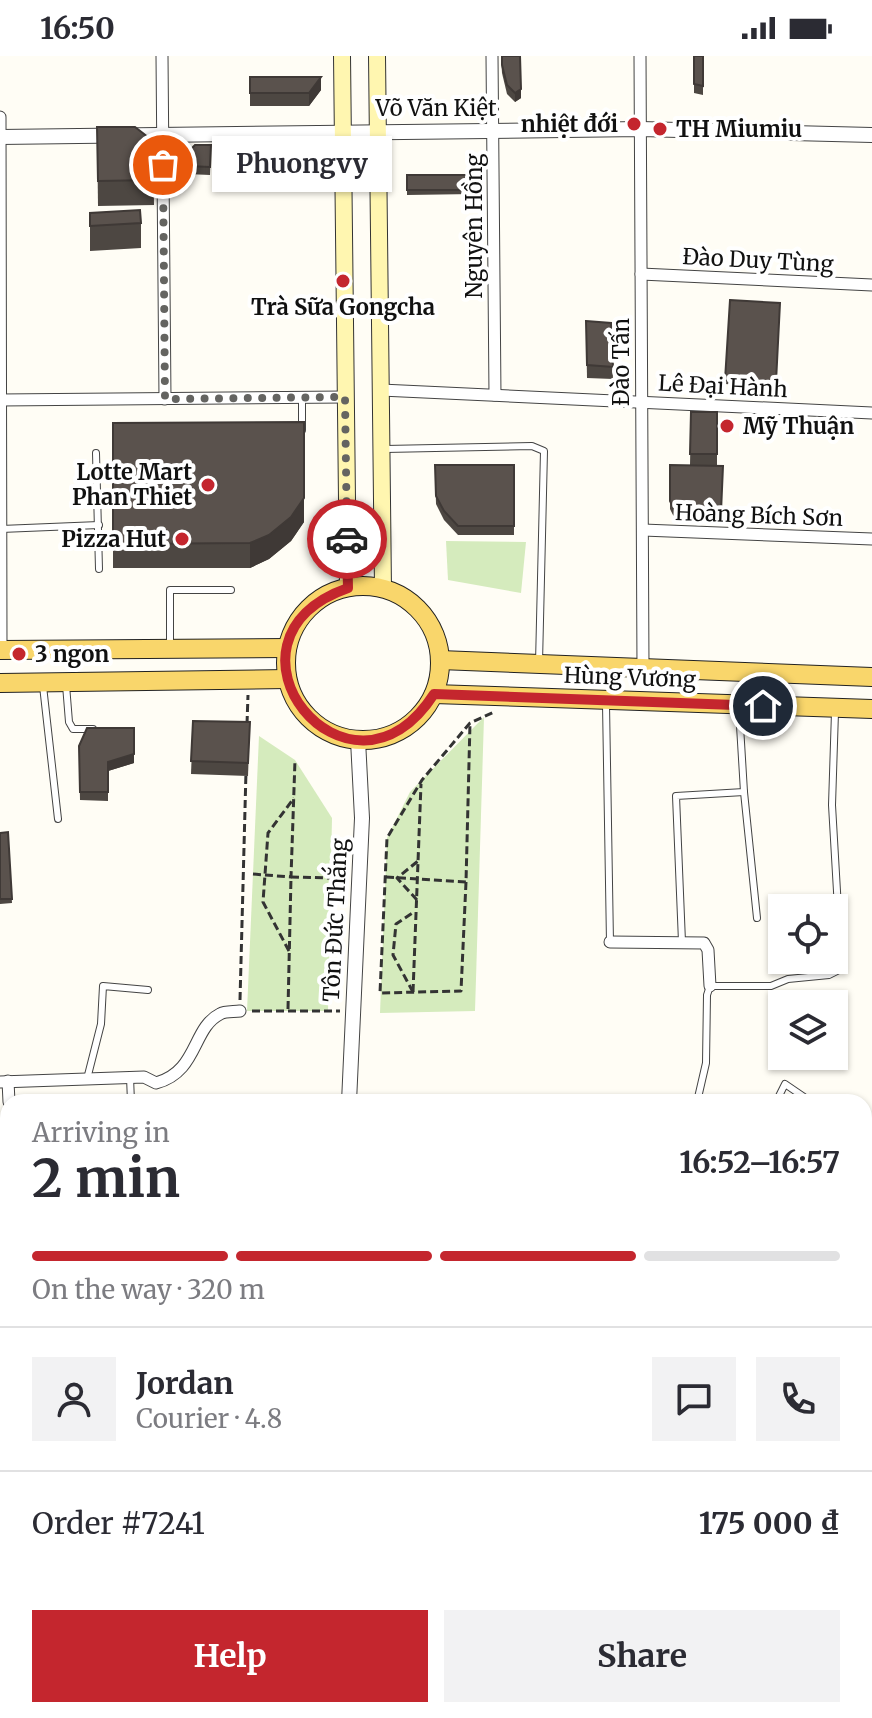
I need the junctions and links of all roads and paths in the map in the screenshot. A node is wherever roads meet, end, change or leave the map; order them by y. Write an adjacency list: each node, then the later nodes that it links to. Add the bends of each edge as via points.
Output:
1 (162, 56): 11 (street)
2 (342, 56): 10 (main road)
3 (377, 56): 8 (main road)
4 (492, 56): 9 (street, Nguyên Hồng)
5 (640, 56): 7 (street, Đào Tấn)
6 (0, 117): 13 (street)
7 (641, 129): 9 (street, Võ Văn Kiệt); 12 (street, Võ Văn Kiệt); 14 (street, Đào Tấn)
8 (378, 130): 9 (street, Võ Văn Kiệt); 10 (street, Võ Văn Kiệt); 17 (main road)
9 (494, 130): 18 (street, Nguyên Hồng)
10 (343, 131): 11 (street, Võ Văn Kiệt); 20 (main road)
11 (163, 135): 13 (street, Võ Văn Kiệt); 21 (street)
12 (872, 135)
13 (0, 137): 15 (street)
14 (641, 274): 16 (street, Đào Duy Tùng); 23 (street, Đào Tấn)
15 (0, 278): 22 (street)
16 (872, 285)
17 (381, 390): 18 (street, Lê Đại Hành); 26 (main road)
18 (495, 395): 23 (street, Lê Đại Hành)
19 (302, 397): 20 (street); 21 (street); 25 (lane)
20 (345, 397): 33 (main road)
21 (165, 399): 22 (street)
22 (0, 400): 29 (street)
23 (641, 402): 24 (street, Lê Đại Hành); 30 (street, Đào Tấn)
24 (872, 413)
25 (302, 442)
26 (381, 449): 34 (main road); 40 (lane, via 532,446 544,451)
27 (96, 453): 28 (lane)
28 (99, 525): 29 (lane); 32 (lane)
29 (0, 529): 38 (street)
30 (643, 530): 31 (street, Hoàng Bích Sơn); 41 (street, Đào Tấn)
31 (872, 539)
32 (99, 569)
33 (348, 588): 34 (main road); 36 (main road, via 326,595 308,609)
34 (383, 589): 39 (main road, via 417,608 437,641)
35 (231, 590): 37 (lane, via 170,590)
36 (287, 648): 37 (main road); 43 (main road)
37 (170, 649): 38 (main road)
38 (0, 650)
39 (440, 660): 40 (main road, Hùng Vương); 48 (main road)
40 (539, 664): 41 (main road, Hùng Vương)
41 (643, 668): 42 (main road, Hùng Vương)
42 (872, 677)
43 (287, 679): 44 (main road); 57 (main road, via 296,702 312,721)
44 (248, 680): 46 (main road); 55 (path)
45 (43, 682): 46 (main road); 47 (main road); 63 (lane)
46 (66, 682): 56 (lane, via 73,729)
47 (0, 683)
48 (434, 694): 49 (main road, Hùng Vương); 57 (main road, via 403,729)
49 (606, 700): 50 (main road, Hùng Vương); 76 (lane)
50 (739, 705): 51 (main road, Hùng Vương); 61 (lane)
51 (836, 708): 52 (main road, Hùng Vương); 79 (lane, via 832,805 839,970 771,986)
52 (872, 709)
53 (495, 712): 54 (path)
54 (470, 723): 60 (path); 72 (path)
55 (247, 727)
56 (104, 729)
57 (358, 740): 84 (street, Tôn Đức Thắng, via 362,818)
58 (246, 759): 82 (path)
59 (295, 760): 62 (path)
60 (422, 780): 64 (path); 68 (path, via 387,838)
61 (744, 792): 75 (lane); 77 (lane, via 676,796)
62 (294, 798): 66 (path, via 268,833); 67 (path)
63 (58, 819)
64 (418, 861): 70 (path); 71 (path)
65 (253, 874): 66 (path)
66 (265, 875): 67 (path); 78 (path, via 263,902)
67 (291, 877): 69 (path); 78 (path)
68 (386, 877): 70 (path); 81 (path, via 380,993)
69 (331, 878)
70 (397, 878): 71 (path); 73 (path)
71 (418, 879): 72 (path); 73 (path)
72 (466, 882): 81 (path, via 461,991)
73 (417, 900): 74 (path)
74 (416, 910): 81 (path); 81 (path, via 396,924 393,955)
75 (757, 918)
76 (610, 942): 77 (street)
77 (682, 942): 79 (street, via 707,945)
78 (289, 953): 83 (path)
79 (710, 986): 90 (lane)
80 (148, 990): 86 (lane, via 103,986 101,1024)
81 (413, 992)
82 (240, 1011): 83 (path); 85 (street, via 220,1014 188,1061 167,1080)
83 (288, 1011): 84 (path)
84 (353, 1012): 89 (street, Tôn Đức Thắng)
85 (130, 1077): 86 (street); 88 (lane)
86 (87, 1079): 87 (street)
87 (4, 1082)
88 (131, 1094)
89 (349, 1094)
90 (699, 1094)
91 (780, 1094): 92 (lane, via 785,1084)
92 (800, 1094)

